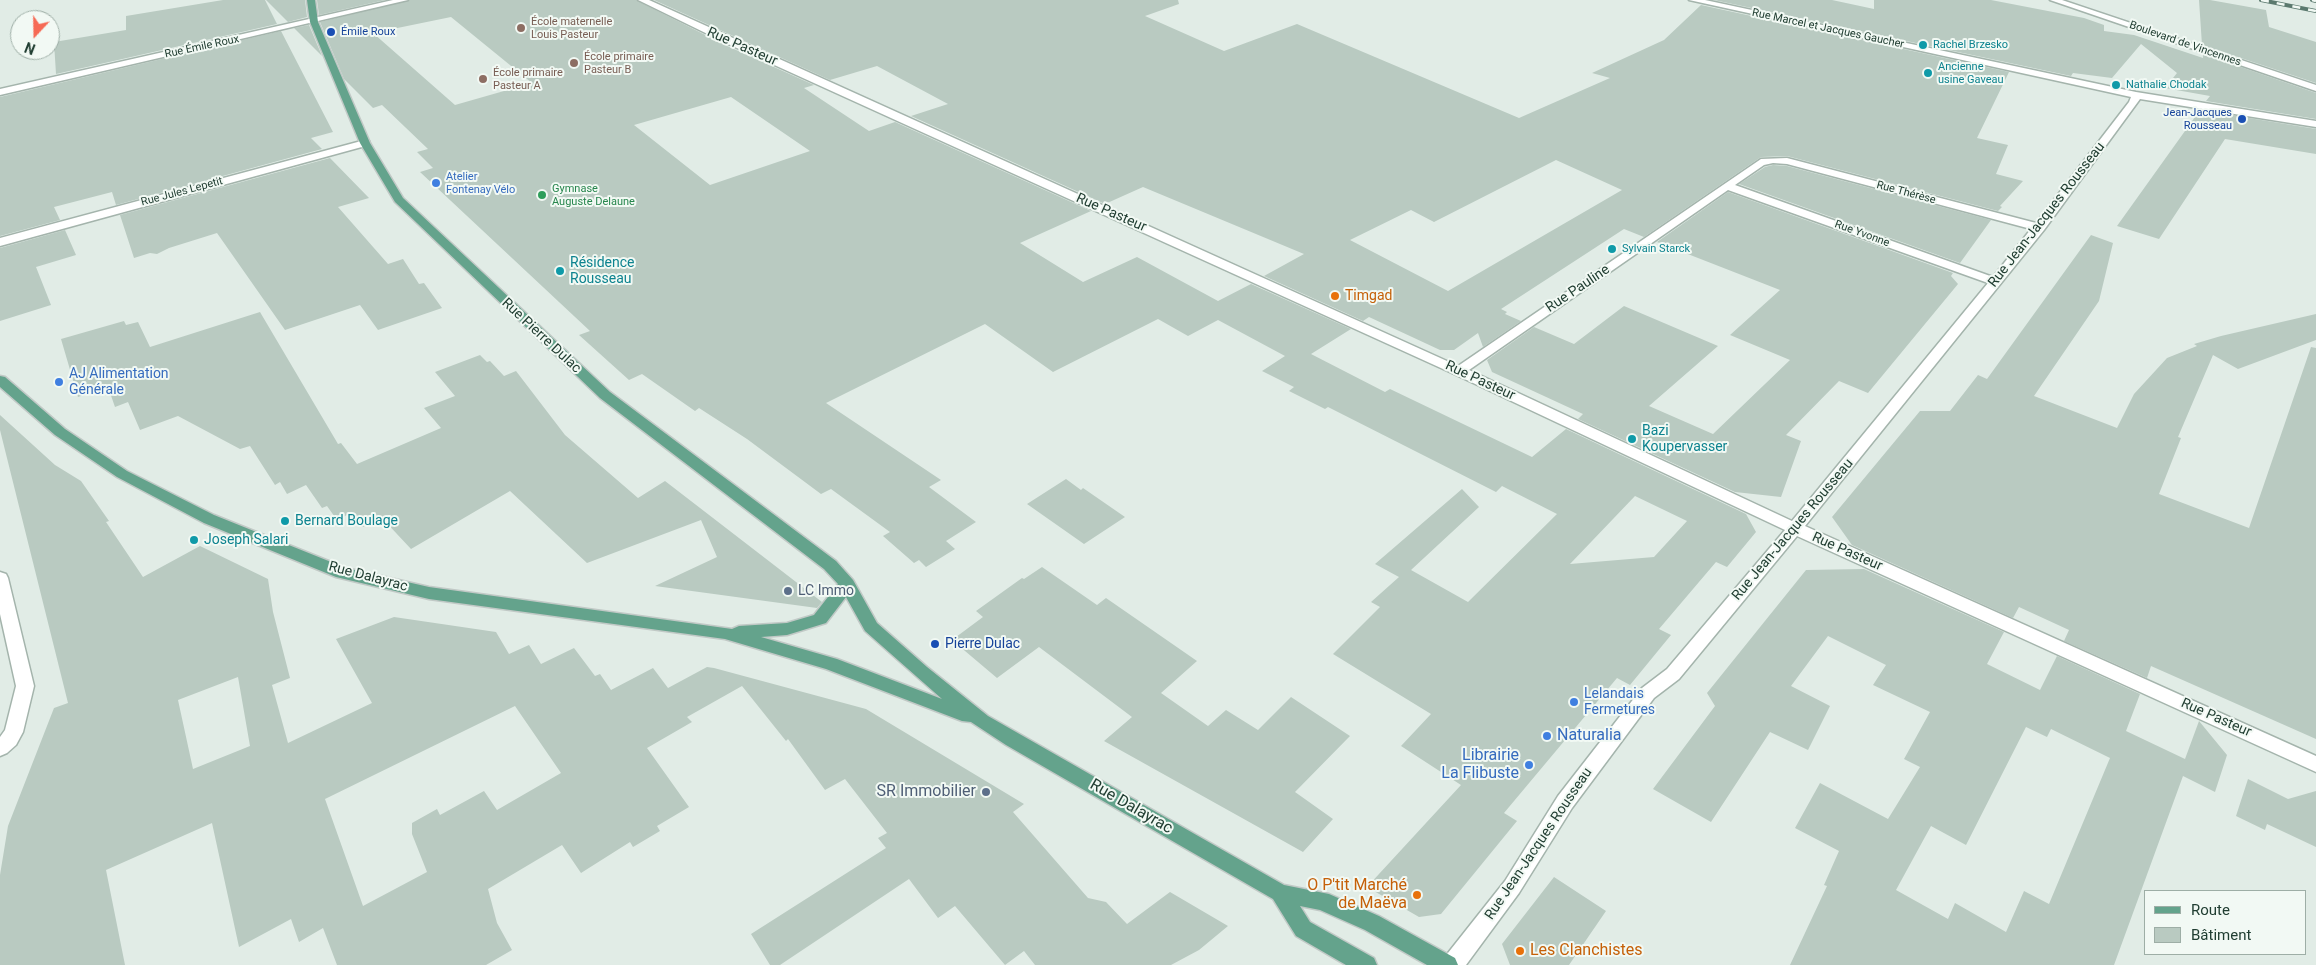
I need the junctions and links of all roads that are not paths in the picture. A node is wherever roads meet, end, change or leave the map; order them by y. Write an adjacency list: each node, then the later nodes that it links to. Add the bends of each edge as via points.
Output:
1 (311, 0): 6 (main road, Rue Pierre Dulac)
2 (404, 0): 6 (street, Rue Émile Roux)
3 (642, 0): 17 (street, Rue Pasteur)
4 (1694, 0): 9 (street, Rue Marcel et Jacques Gaucher)
5 (2054, 0): 7 (street, Boulevard de Vincennes)
6 (314, 22): 8 (street, Rue Émile Roux); 11 (main road, Rue Pierre Dulac)
7 (2316, 88)
8 (0, 92)
9 (2136, 95): 10 (street, Rue Marcel et Jacques Gaucher); 14 (street, Rue Jean-Jacques Rousseau)
10 (2316, 124)
11 (365, 143): 15 (street, Rue Jules Lepetit); 21 (main road, Rue Pierre Dulac, via 400,200 598,389 830,565)
12 (1773, 160): 13 (street, Rue Pauline, via 1761,162); 14 (street, Rue Thérèse)
13 (1728, 186): 16 (street, Rue Yvonne); 17 (street, Rue Pauline)
14 (2040, 228): 16 (street, Rue Jean-Jacques Rousseau)
15 (0, 242)
16 (1996, 282): 19 (street, Rue Jean-Jacques Rousseau)
17 (1459, 371): 19 (street, Rue Pasteur)
18 (2, 386): 22 (main road, Rue Dalayrac, via 60,432 122,474 209,519 342,573 429,593)
19 (1796, 528): 25 (street, Rue Pasteur); 29 (street, Rue Jean-Jacques Rousseau, via 1673,674 1648,693 1565,802 1512,887)
20 (0, 578): 24 (street, via 25,686 14,732)
21 (847, 584): 22 (main road, Rue Dalayrac, via 820,619 787,629); 23 (main road, Rue Dalayrac, via 870,627)
22 (725, 633): 23 (main road, Rue Dalayrac, via 831,664)
23 (982, 721): 26 (main road, Rue Dalayrac)
24 (0, 748)
25 (2316, 764)
26 (1280, 893): 27 (main road, Rue Dalayrac, via 1303,929); 28 (main road, Rue Dalayrac, via 1322,901)
27 (1366, 965)
28 (1447, 965)
29 (1452, 965)

